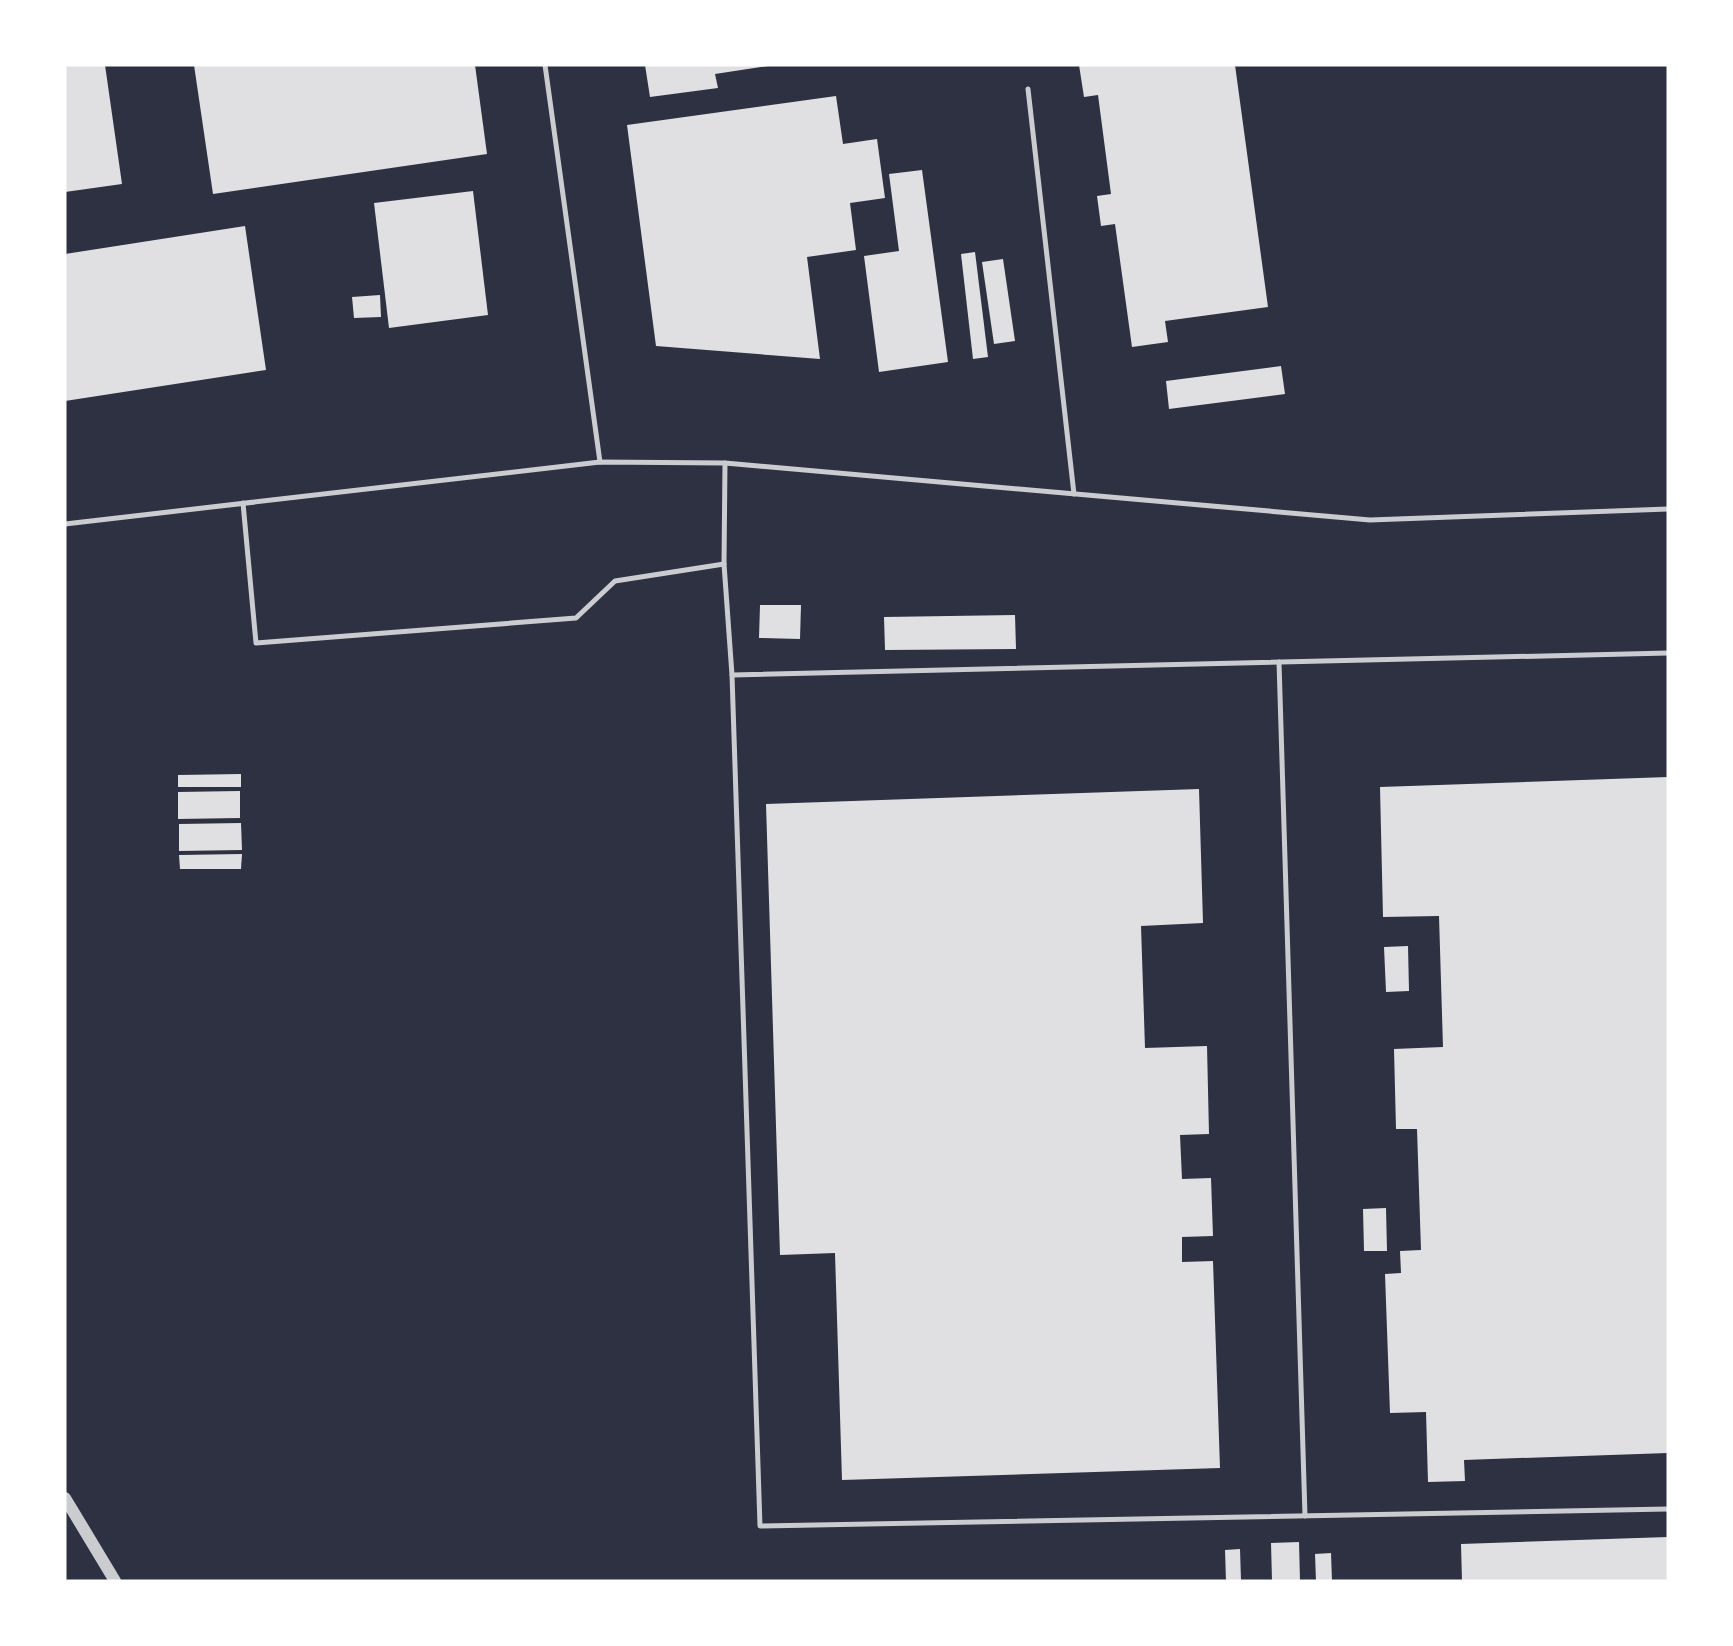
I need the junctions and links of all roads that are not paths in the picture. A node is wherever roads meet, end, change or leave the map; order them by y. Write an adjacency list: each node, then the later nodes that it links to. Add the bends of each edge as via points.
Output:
1 (545, 65): 3 (lane)
2 (1028, 89): 5 (lane)
3 (600, 462): 4 (lane); 6 (lane)
4 (725, 463): 5 (lane); 9 (lane)
5 (1074, 494): 7 (lane, via 1370,520)
6 (243, 503): 8 (lane); 9 (lane, via 256,642 576,618 615,581)
7 (1668, 509)
8 (65, 524)
9 (724, 564): 12 (lane)
10 (1668, 653): 11 (lane)
11 (1279, 662): 12 (lane); 15 (lane)
12 (732, 675): 15 (lane, via 760,1526)
13 (65, 1498): 16 (street)
14 (1668, 1509): 15 (lane)
15 (1305, 1516)
16 (115, 1581)

